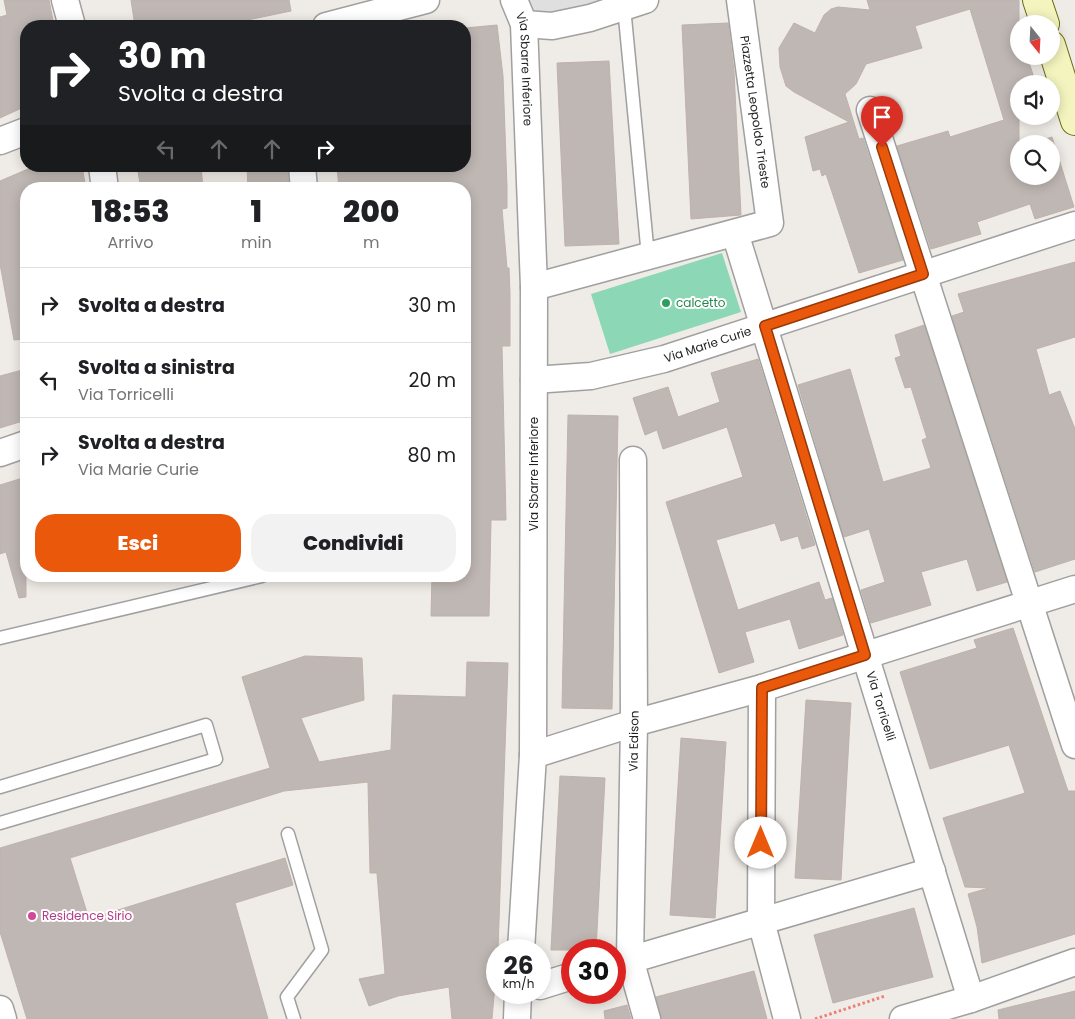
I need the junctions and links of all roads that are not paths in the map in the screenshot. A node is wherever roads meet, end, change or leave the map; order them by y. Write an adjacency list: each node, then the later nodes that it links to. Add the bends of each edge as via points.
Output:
1 (65, 0): 8 (street)
2 (426, 0): 9 (street)
3 (740, 0): 16 (street, Piazzetta Leopoldo Trieste, via 770,223)
4 (1037, 0): 7 (street)
5 (635, 4): 6 (street, via 552,26); 17 (lane)
6 (519, 12): 19 (street, Via Sbarre Inferiore)
7 (1042, 15)
8 (70, 20)
9 (349, 20)
10 (1057, 65): 12 (street)
11 (870, 110): 18 (street)
12 (1075, 121)
13 (20, 133): 14 (street)
14 (0, 141)
15 (1075, 225): 18 (street, Via Marie Curie)
16 (735, 233): 17 (street); 20 (street, Via Torricelli)
17 (648, 256): 19 (street)
18 (923, 274): 20 (street, Via Marie Curie); 27 (street)
19 (534, 287): 21 (street, Via Sbarre Inferiore)
20 (765, 326): 21 (street, Via Marie Curie, via 664,358 600,374); 29 (street, Via Torricelli)
21 (534, 380): 33 (street, Via Sbarre Inferiore)
22 (20, 446): 23 (street)
23 (0, 453)
24 (633, 460): 31 (street, Via Edison)
25 (237, 582): 28 (lane)
26 (1075, 589): 27 (street)
27 (1029, 604): 29 (street); 32 (street)
28 (0, 638)
29 (865, 655): 30 (street); 37 (street, Via Torricelli)
30 (762, 688): 31 (street); 38 (street)
31 (634, 723): 33 (street); 40 (street, Via Edison)
32 (1075, 745)
33 (534, 754): 39 (street, Via Sbarre Inferiore)
34 (0, 787): 35 (lane, via 206,725 216,759)
35 (0, 823)
36 (288, 834): 48 (lane, via 322,950 287,997)
37 (932, 871): 38 (street); 44 (street, Via Torricelli)
38 (761, 921): 41 (street); 51 (street)
39 (522, 939)
40 (624, 939)
41 (626, 961)
42 (1075, 962): 44 (street)
43 (626, 969): 50 (street, Via Edison)
44 (971, 999): 52 (street)
45 (518, 1004): 49 (street)
46 (0, 1009): 47 (street)
47 (3, 1019)
48 (294, 1019)
49 (517, 1019)
50 (647, 1019)
51 (787, 1019)
52 (903, 1019)

